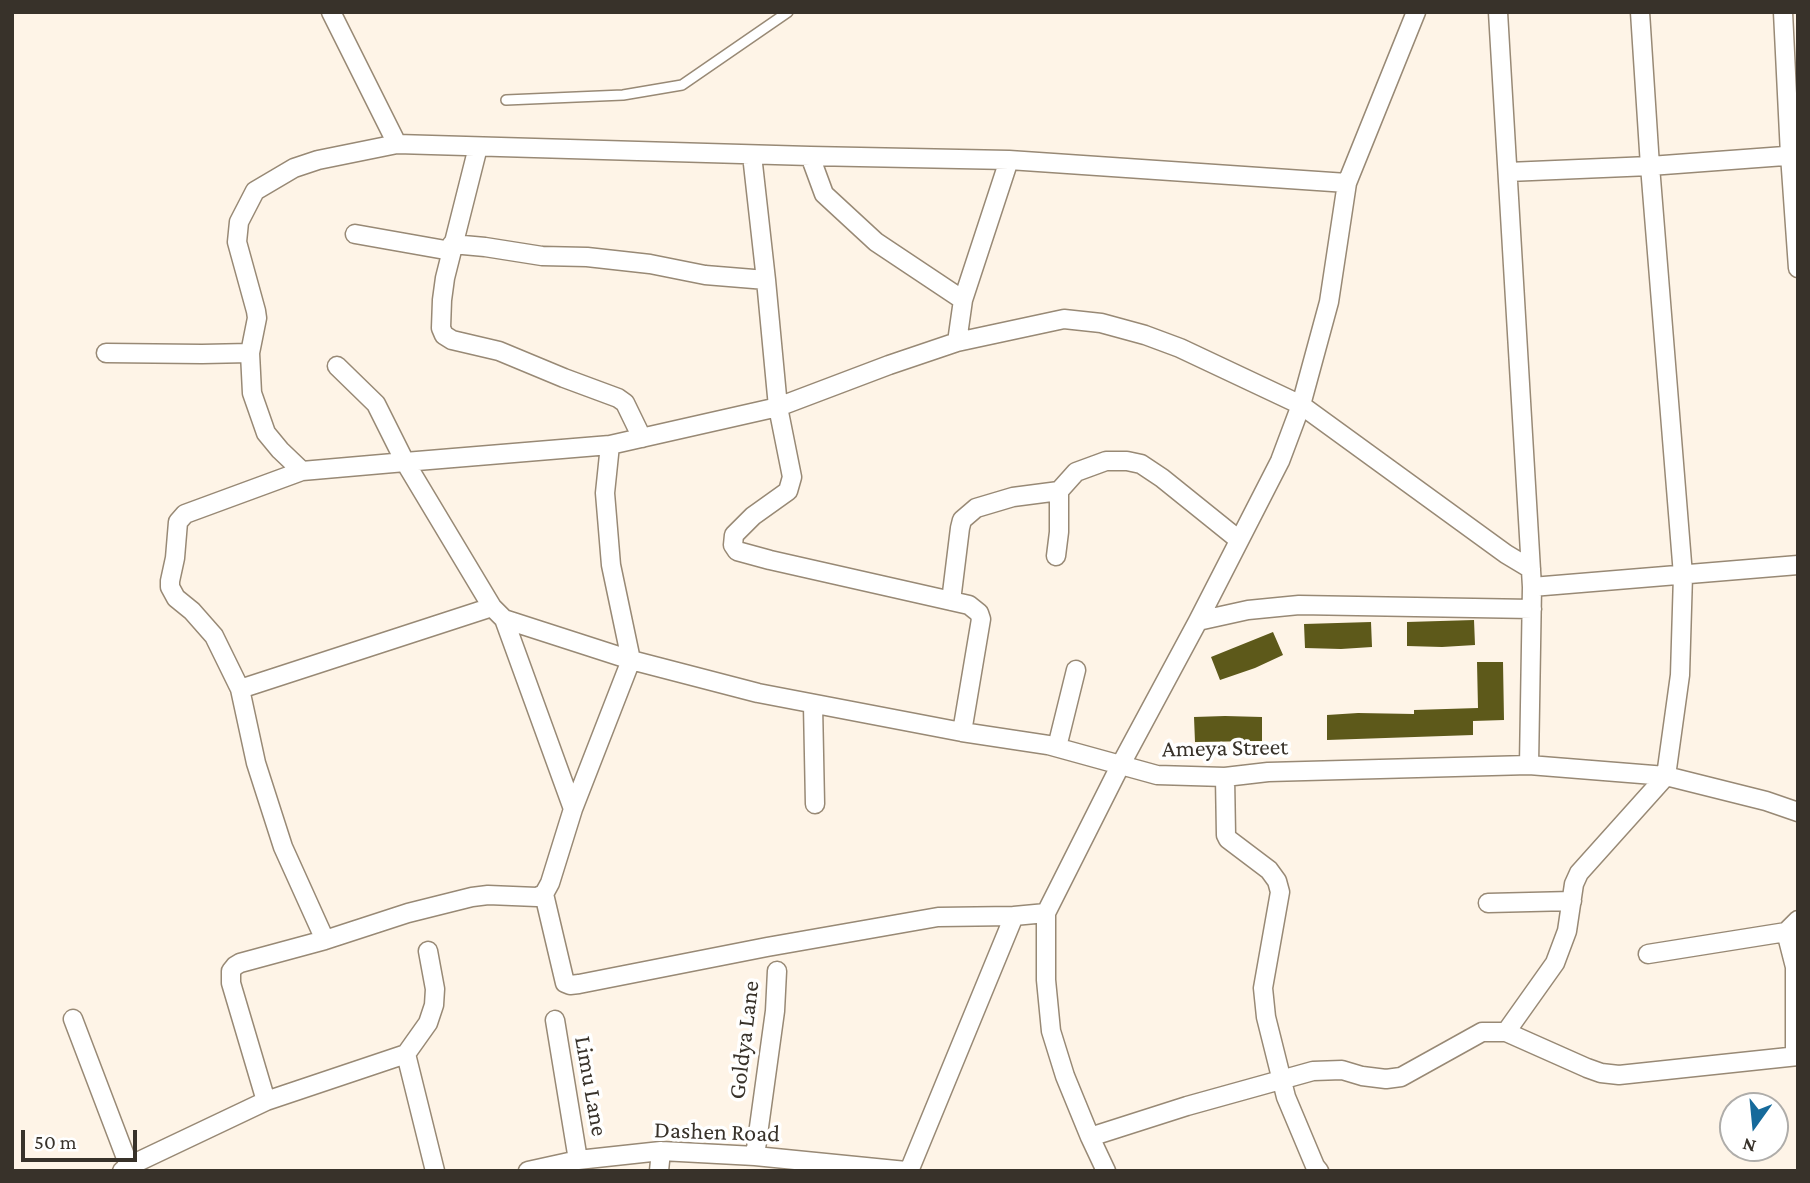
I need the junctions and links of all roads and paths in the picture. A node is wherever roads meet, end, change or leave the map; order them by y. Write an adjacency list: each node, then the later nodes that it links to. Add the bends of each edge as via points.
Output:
1 (331, 12): 8 (street)
2 (788, 12): 7 (lane, via 682,85 623,95)
3 (1416, 12): 16 (street)
4 (1499, 12): 15 (street)
5 (1640, 12): 14 (street)
6 (1783, 12): 11 (street)
7 (506, 100)
8 (397, 144): 9 (street); 23 (street, via 318,160 255,191 239,222 237,242 257,318)
9 (478, 146): 10 (street); 18 (street)
10 (752, 155): 12 (street); 20 (street)
11 (1794, 155): 14 (street); 19 (street)
12 (810, 156): 13 (street); 21 (street, via 824,194 833,203 876,242)
13 (1009, 160): 16 (street); 21 (street)
14 (1650, 166): 15 (street); 37 (street)
15 (1508, 172): 36 (street)
16 (1347, 183): 26 (street, via 1329,303)
17 (355, 234): 18 (street)
18 (452, 248): 20 (street, via 587,257); 28 (street, via 442,300 444,335 499,351 618,398)
19 (1798, 268)
20 (766, 280): 27 (street)
21 (963, 300): 22 (street)
22 (957, 342): 26 (street, via 1065,319 1101,323 1180,348); 27 (street)
23 (250, 352): 24 (street); 31 (street, via 252,393 266,433)
24 (106, 353)
25 (337, 366): 30 (street, via 376,404)
26 (1301, 405): 33 (street, via 1280,461); 36 (street)
27 (778, 407): 28 (street); 39 (street, via 791,484 734,535 737,551)
28 (642, 438): 29 (street)
29 (610, 445): 30 (street); 43 (street, via 605,493 611,565)
30 (404, 462): 31 (street); 41 (street)
31 (303, 471): 45 (street, via 185,514 178,522 170,587 214,636)
32 (1059, 491): 33 (street, via 1076,471 1107,461 1141,464); 34 (street); 39 (street, via 976,508 962,520)
33 (1239, 540): 42 (street)
34 (1056, 556)
35 (1798, 565): 37 (street)
36 (1531, 569): 38 (street)
37 (1683, 575): 38 (street); 51 (street, via 1679,675)
38 (1532, 587): 40 (street)
39 (951, 601): 47 (street, via 969,605 981,620)
40 (1532, 609): 42 (street, via 1299,605); 49 (street)
41 (498, 613): 43 (street, Ameya Street); 45 (street); 54 (street)
42 (1198, 621): 50 (street)
43 (631, 660): 46 (street, Ameya Street); 54 (street)
44 (1076, 670): 48 (street)
45 (240, 689): 62 (street, via 256,763 283,847)
46 (813, 705): 47 (street, Ameya Street); 53 (street)
47 (962, 732): 48 (street, Ameya Street)
48 (1057, 747): 50 (street, Ameya Street)
49 (1528, 765): 51 (street, Ameya Street); 52 (street, Ameya Street)
50 (1120, 766): 52 (street, Ameya Street, via 1157,775); 59 (street)
51 (1666, 776): 55 (street, Ameya Street); 57 (street, via 1579,873)
52 (1226, 777): 72 (street, via 1228,839 1269,870 1280,892 1263,988)
53 (815, 804)
54 (573, 809): 56 (street)
55 (1798, 812)
56 (544, 894): 60 (street, via 565,983 570,985 938,917); 62 (street, via 472,897)
57 (1572, 901): 58 (street); 69 (street, via 1555,963)
58 (1488, 903)
59 (1046, 913): 60 (street); 74 (street, via 1051,1031)
60 (1014, 916): 82 (street)
61 (1792, 926): 64 (street); 65 (street)
62 (325, 940): 73 (street, via 240,963 232,971 231,983)
63 (428, 951): 70 (street, via 434,1005 428,1023)
64 (1648, 954)
65 (1796, 967): 71 (street)
66 (777, 971): 76 (street, Goldya Lane)
67 (73, 1019): 78 (street)
68 (555, 1020): 77 (street, Limu Lane)
69 (1506, 1032): 71 (street, via 1601,1073); 72 (street, via 1482,1032 1401,1077 1385,1079 1342,1070 1313,1071)
70 (406, 1054): 73 (street); 79 (street)
71 (1796, 1056)
72 (1281, 1080): 74 (street); 84 (street)
73 (266, 1101): 78 (street)
74 (1090, 1137): 83 (street)
75 (661, 1151): 76 (street, Dashen Road); 77 (street, Dashen Road); 81 (street)
76 (755, 1156): 82 (street, Dashen Road)
77 (578, 1160): 80 (street, Dashen Road)
78 (125, 1168)
79 (435, 1171)
80 (528, 1171)
81 (659, 1171)
82 (907, 1171)
83 (1106, 1171)
84 (1319, 1171)

